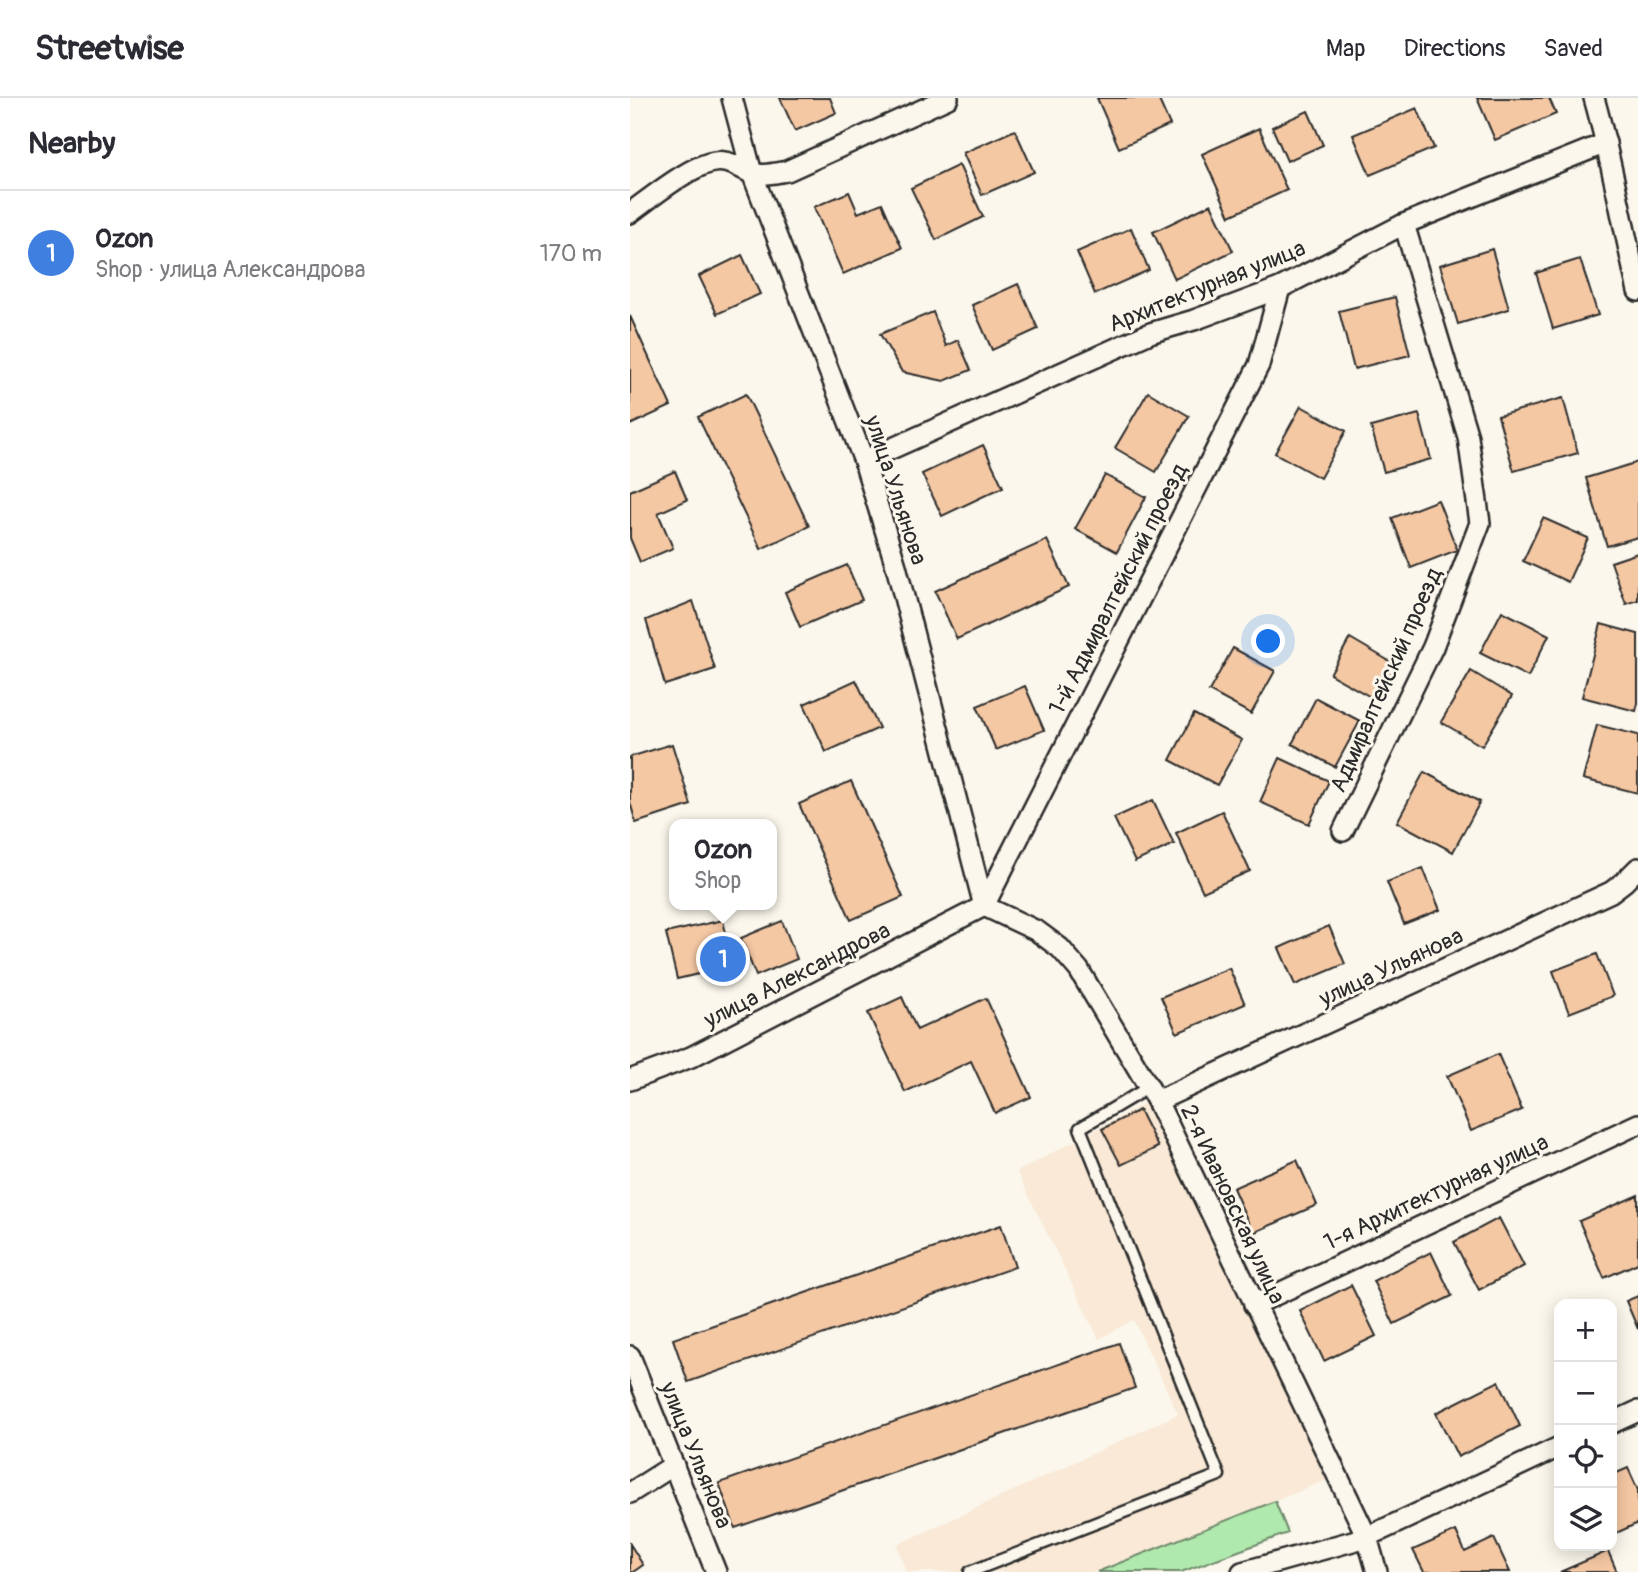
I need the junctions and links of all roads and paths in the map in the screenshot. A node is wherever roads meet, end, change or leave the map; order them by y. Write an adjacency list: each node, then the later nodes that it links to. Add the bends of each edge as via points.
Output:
1 (732, 98): 5 (street, улица Ульянова)
2 (948, 98): 5 (street, via 786,171)
3 (1594, 98): 4 (street)
4 (1606, 143): 7 (street, Архитектурная улица); 9 (street)
5 (752, 173): 6 (street, via 721,161 702,165); 10 (street, улица Ульянова)
6 (630, 213)
7 (1404, 224): 8 (street, Архитектурная улица); 11 (street, Адмиралтейский проезд, via 1468,438 1480,523 1433,647)
8 (1280, 288): 10 (street, Архитектурная улица, via 1150,333); 13 (street, 1-й Адмиралтейский проезд, via 1259,365)
9 (1638, 291)
10 (864, 461): 13 (street, улица Ульянова, via 896,566)
11 (1343, 831)
12 (1638, 868): 15 (street, улица Ульянова, via 1611,892)
13 (984, 906): 14 (street, улица Александрова, via 691,1057); 15 (street, 2-я Ивановская улица, via 1037,930 1060,948 1079,970)
14 (630, 1080)
15 (1153, 1094): 17 (street, 2-я Ивановская улица); 26 (lane, via 1080,1128 1219,1475)
16 (1638, 1124): 17 (street, 1-я Архитектурная улица)
17 (1254, 1305): 24 (street, 2-я Ивановская улица)
18 (630, 1356): 22 (street, улица Ульянова)
19 (1638, 1411): 20 (street)
20 (1617, 1421)
21 (1554, 1449): 24 (street)
22 (674, 1465): 23 (street); 25 (street, улица Ульянова)
23 (630, 1493)
24 (1367, 1537): 27 (street); 28 (street, 2-я Ивановская улица)
25 (716, 1572)
26 (970, 1572)
27 (1242, 1572)
28 (1377, 1572)

